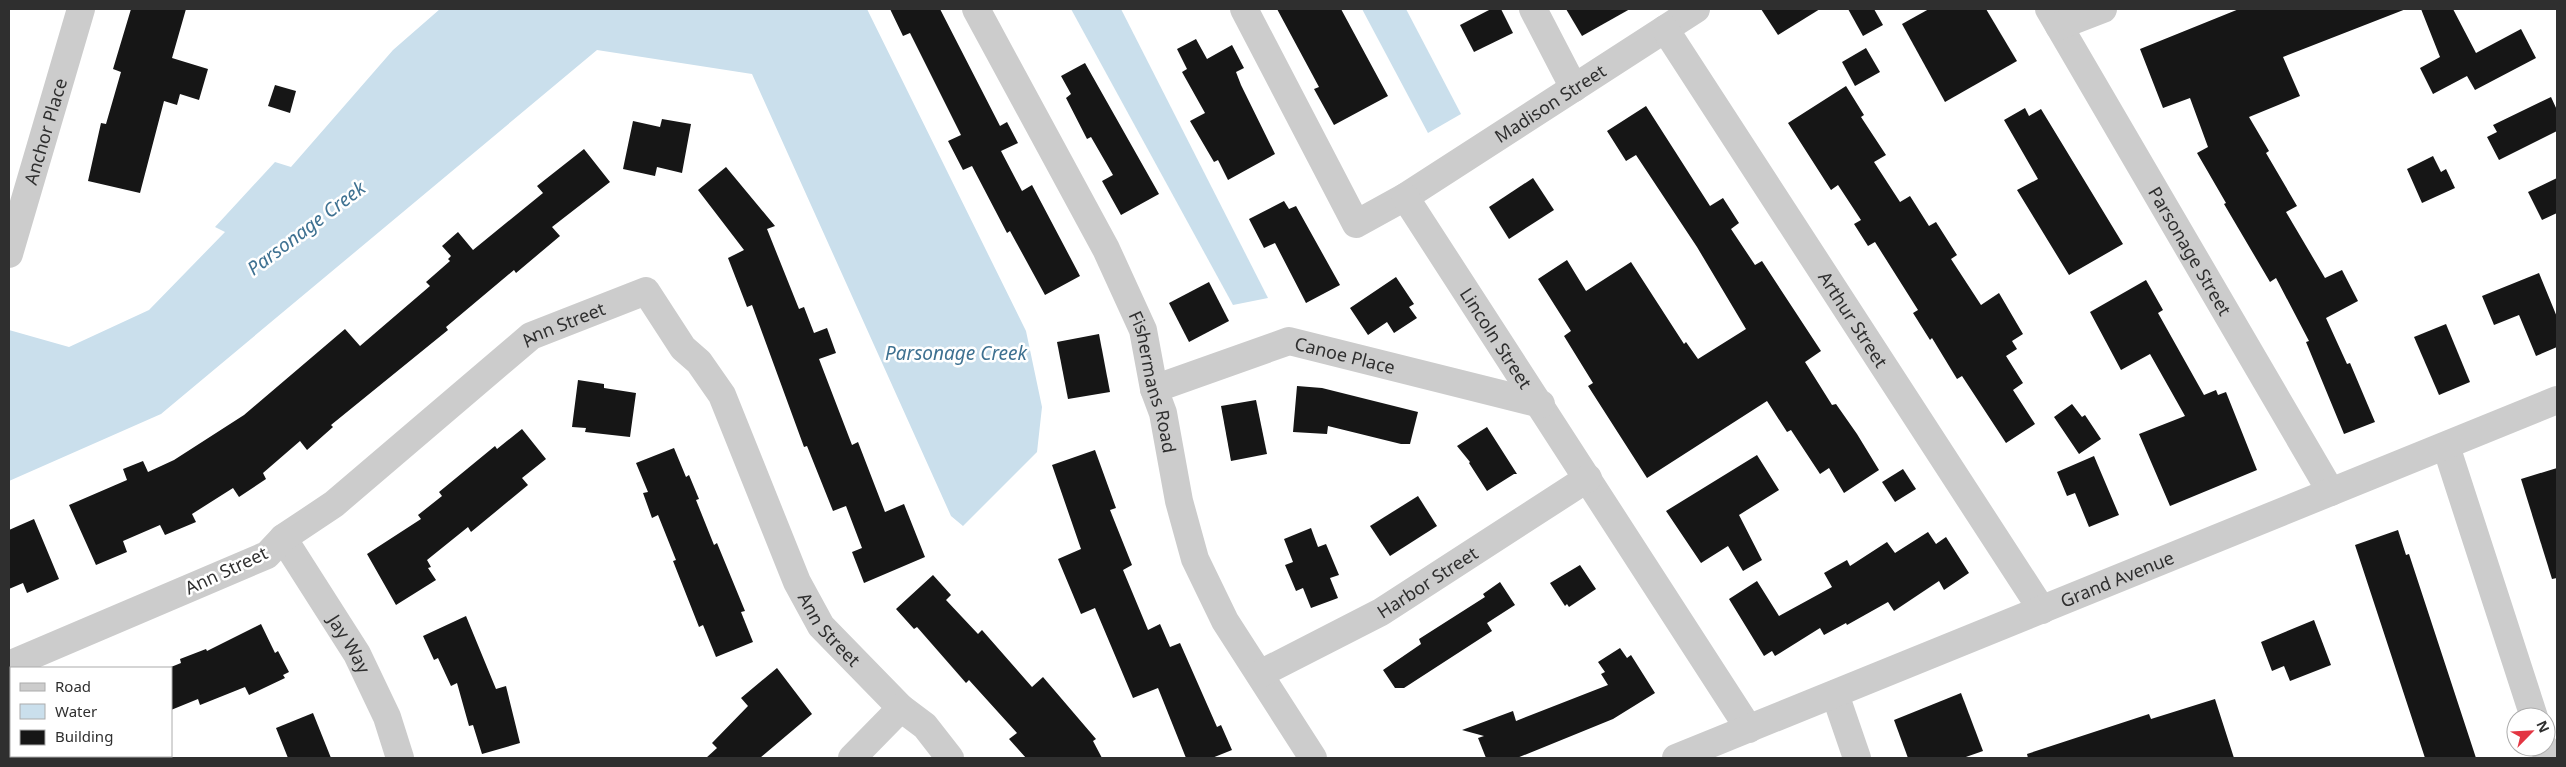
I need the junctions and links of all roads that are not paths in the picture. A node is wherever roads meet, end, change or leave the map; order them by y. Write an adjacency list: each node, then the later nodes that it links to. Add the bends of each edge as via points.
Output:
1 (81, 9): 11 (street, Anchor Place)
2 (976, 9): 12 (street, Fishermans Road, via 1106,249 1143,330)
3 (1244, 9): 10 (street, via 1356,224)
4 (1533, 9): 9 (street)
5 (1696, 9): 8 (street, Madison Street)
6 (2103, 9): 7 (street)
7 (2054, 17): 17 (street, Parsonage Street)
8 (1665, 29): 9 (street, Madison Street); 19 (street, Arthur Street)
9 (1574, 88): 10 (street, Madison Street)
10 (1405, 197): 14 (street, Lincoln Street)
11 (9, 254)
12 (1154, 389): 14 (street, Canoe Place, via 1289,341); 21 (street, Fishermans Road, via 1163,413 1179,501 1195,559 1225,621)
13 (2557, 400): 15 (street, Grand Avenue)
14 (1541, 404): 16 (street, Lincoln Street)
15 (2446, 446): 17 (street, Grand Avenue); 23 (street)
16 (1588, 478): 21 (street, Harbor Street, via 1381,612); 25 (street, Lincoln Street)
17 (2331, 492): 19 (street, Grand Avenue)
18 (283, 538): 20 (street, Ann Street, via 267,555); 24 (street, Ann Street, via 334,504 531,336 646,291 684,348 700,362 722,396 797,582 821,626); 26 (street, Jay Way, via 357,654 387,717)
19 (2042, 610): 22 (street, Grand Avenue)
20 (9, 665)
21 (1260, 674): 29 (street, Fishermans Road)
22 (1835, 694): 25 (street, Grand Avenue); 31 (street)
23 (2531, 707)
24 (901, 708): 27 (street); 28 (street, Ann Street, via 925,726)
25 (1749, 729): 30 (street, Grand Avenue)
26 (400, 758)
27 (852, 758)
28 (950, 758)
29 (1314, 758)
30 (1676, 758)
31 (1857, 758)

